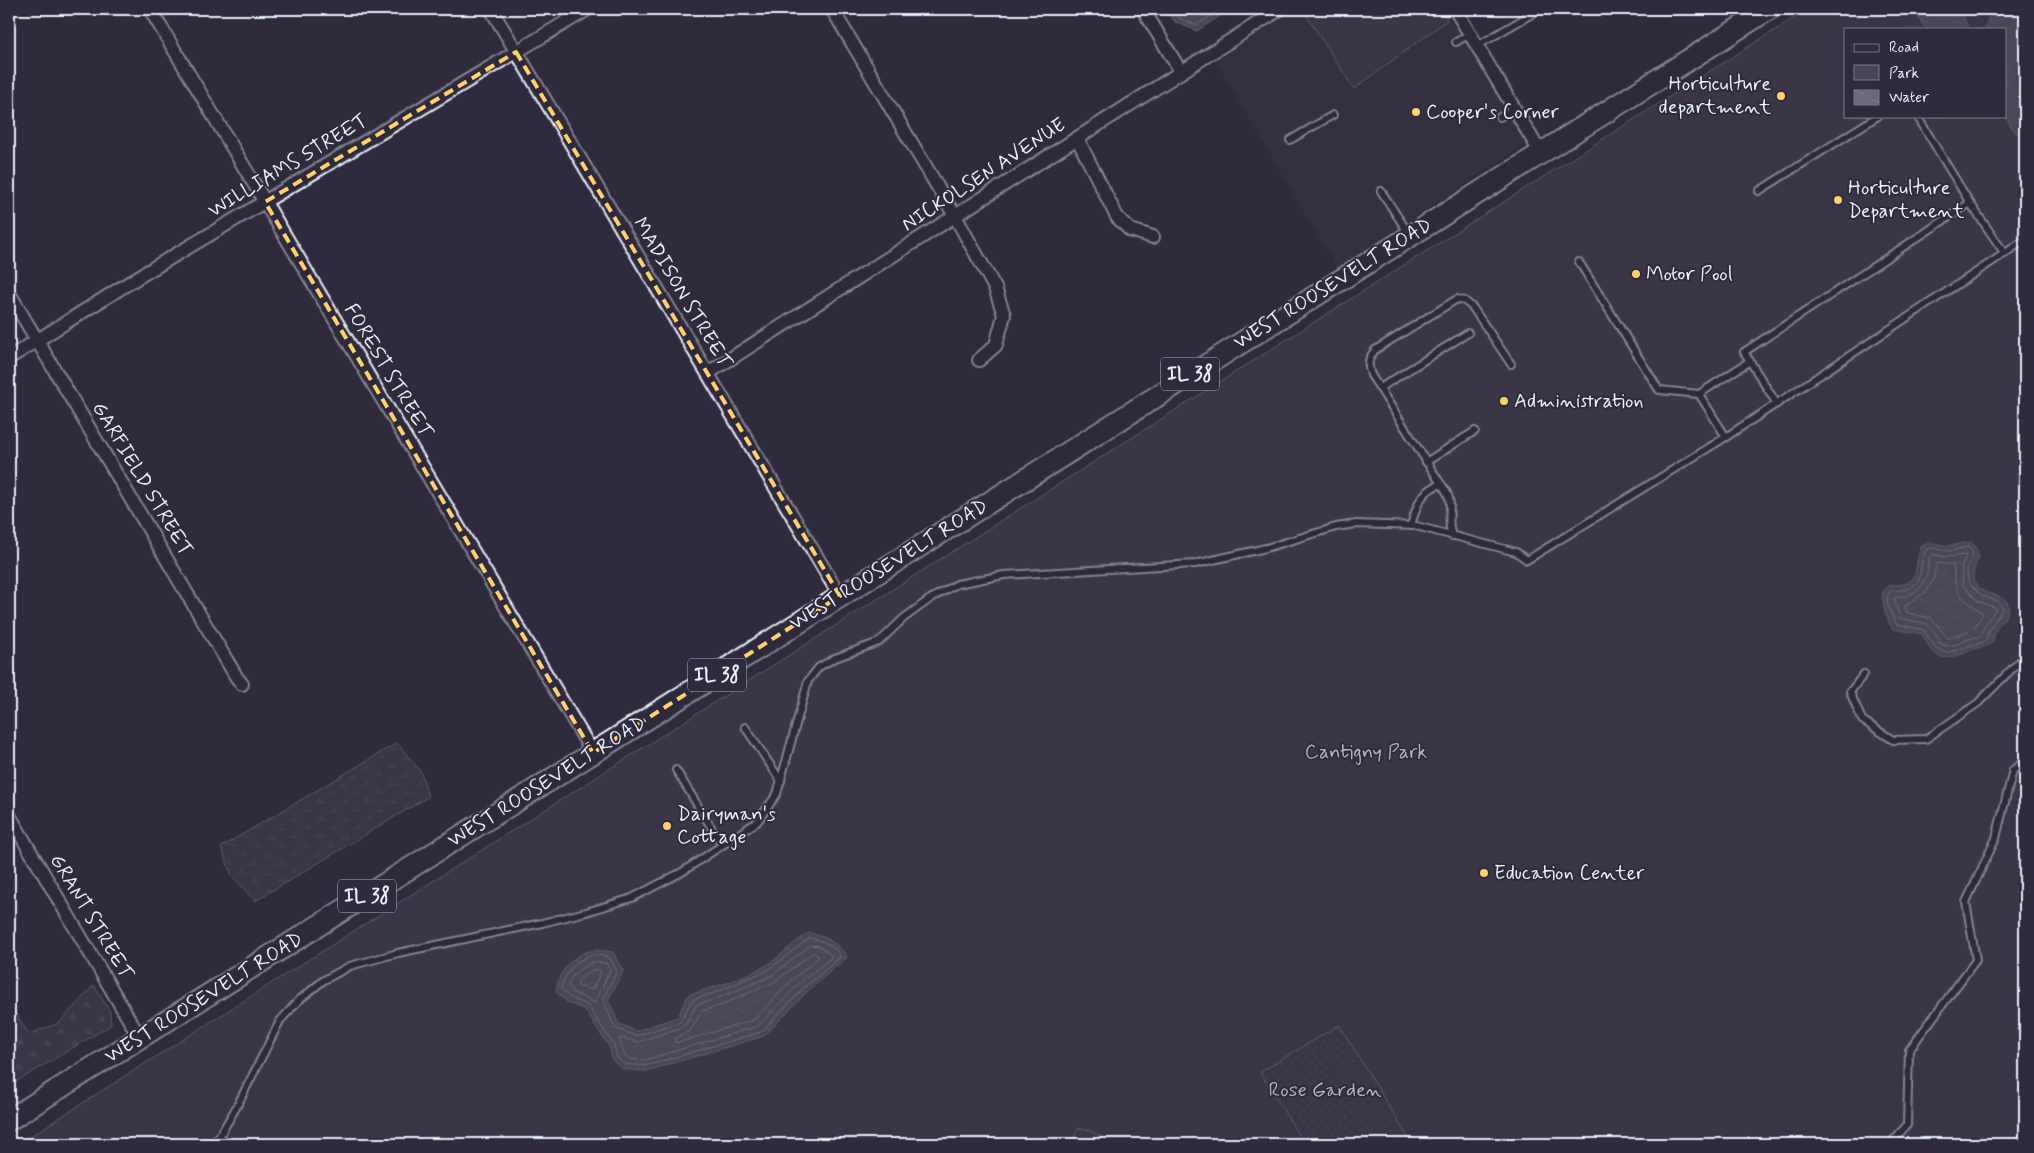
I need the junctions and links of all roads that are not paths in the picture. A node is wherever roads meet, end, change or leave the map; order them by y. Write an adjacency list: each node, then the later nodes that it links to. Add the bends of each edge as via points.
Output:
1 (150, 9): 25 (street, FOREST STREET)
2 (491, 9): 13 (street, MADISON STREET)
3 (588, 9): 13 (street, WILLIAMS STREET)
4 (832, 9): 27 (street)
5 (1143, 9): 14 (street)
6 (1280, 9): 14 (street, NICKOLSEN AVENUE)
7 (1455, 9): 10 (street)
8 (1540, 9): 12 (lane)
9 (1769, 9): 22 (main road, WEST ROOSEVELT ROAD / IL 38)
10 (1470, 34): 11 (lane); 12 (street)
11 (1456, 42)
12 (1477, 46): 15 (street)
13 (516, 52): 25 (street, WILLIAMS STREET); 40 (street, MADISON STREET)
14 (1181, 72): 20 (street, NICKOLSEN AVENUE)
15 (1514, 108): 17 (lane); 22 (street)
16 (1333, 115): 21 (lane)
17 (1500, 117)
18 (1875, 118): 24 (lane)
19 (1918, 118): 26 (lane)
20 (1077, 138): 27 (street, NICKOLSEN AVENUE); 29 (street, via 1118,217 1130,230)
21 (1290, 140)
22 (1540, 152): 28 (main road, WEST ROOSEVELT ROAD / IL 38)
23 (1381, 191): 28 (lane)
24 (1759, 192)
25 (265, 202): 35 (street, WILLIAMS STREET); 55 (street, FOREST STREET)
26 (1970, 203): 31 (lane); 38 (lane, via 1744,352)
27 (955, 216): 37 (street, via 995,288 1004,315 996,345); 40 (street, NICKOLSEN AVENUE)
28 (1409, 235): 50 (main road, WEST ROOSEVELT ROAD / IL 38)
29 (1153, 237)
30 (2025, 240): 31 (lane)
31 (2005, 254): 43 (lane)
32 (1579, 262): 42 (lane, via 1659,390)
33 (9, 292): 35 (street, GARFIELD STREET)
34 (1468, 333): 41 (lane)
35 (37, 340): 36 (street, WILLIAMS STREET); 53 (street, GARFIELD STREET)
36 (9, 358)
37 (979, 360)
38 (1750, 361): 42 (lane); 43 (lane)
39 (1511, 364): 41 (lane, via 1473,308 1457,299 1375,350 1367,364)
40 (708, 373): 50 (street, MADISON STREET)
41 (1380, 388): 46 (lane)
42 (1699, 394): 45 (lane)
43 (1777, 404): 45 (lane)
44 (1475, 431): 46 (lane)
45 (1726, 437): 49 (lane, via 1527,560 1516,552)
46 (1426, 462): 47 (lane)
47 (1441, 484): 48 (lane, via 1424,492); 49 (lane, via 1451,503 1448,526)
48 (1411, 525): 49 (lane); 58 (lane, via 1336,527 1196,564 1004,576 958,584 904,618 879,642 819,667 808,681)
49 (1452, 536)
50 (840, 596): 55 (main road, WEST ROOSEVELT ROAD / IL 38)
51 (2025, 656): 52 (lane, via 1978,703 1926,740 1893,740 1862,720 1850,692)
52 (1864, 674)
53 (242, 684)
54 (745, 727): 58 (lane)
55 (593, 753): 61 (main road, WEST ROOSEVELT ROAD / IL 38)
56 (2025, 762): 64 (lane, via 2013,770 1996,838 1966,902 1976,960 1909,1050 1907,1125)
57 (676, 770): 60 (lane)
58 (781, 781): 60 (lane, via 777,794 756,822)
59 (9, 815): 61 (street, GRANT STREET)
60 (722, 845): 63 (lane, via 682,872 632,898 560,919 398,953 350,966 324,980 280,1021 237,1106 219,1137)
61 (140, 1038): 62 (main road, WEST ROOSEVELT ROAD / IL 38)
62 (9, 1120)
63 (210, 1144)
64 (1890, 1144)

